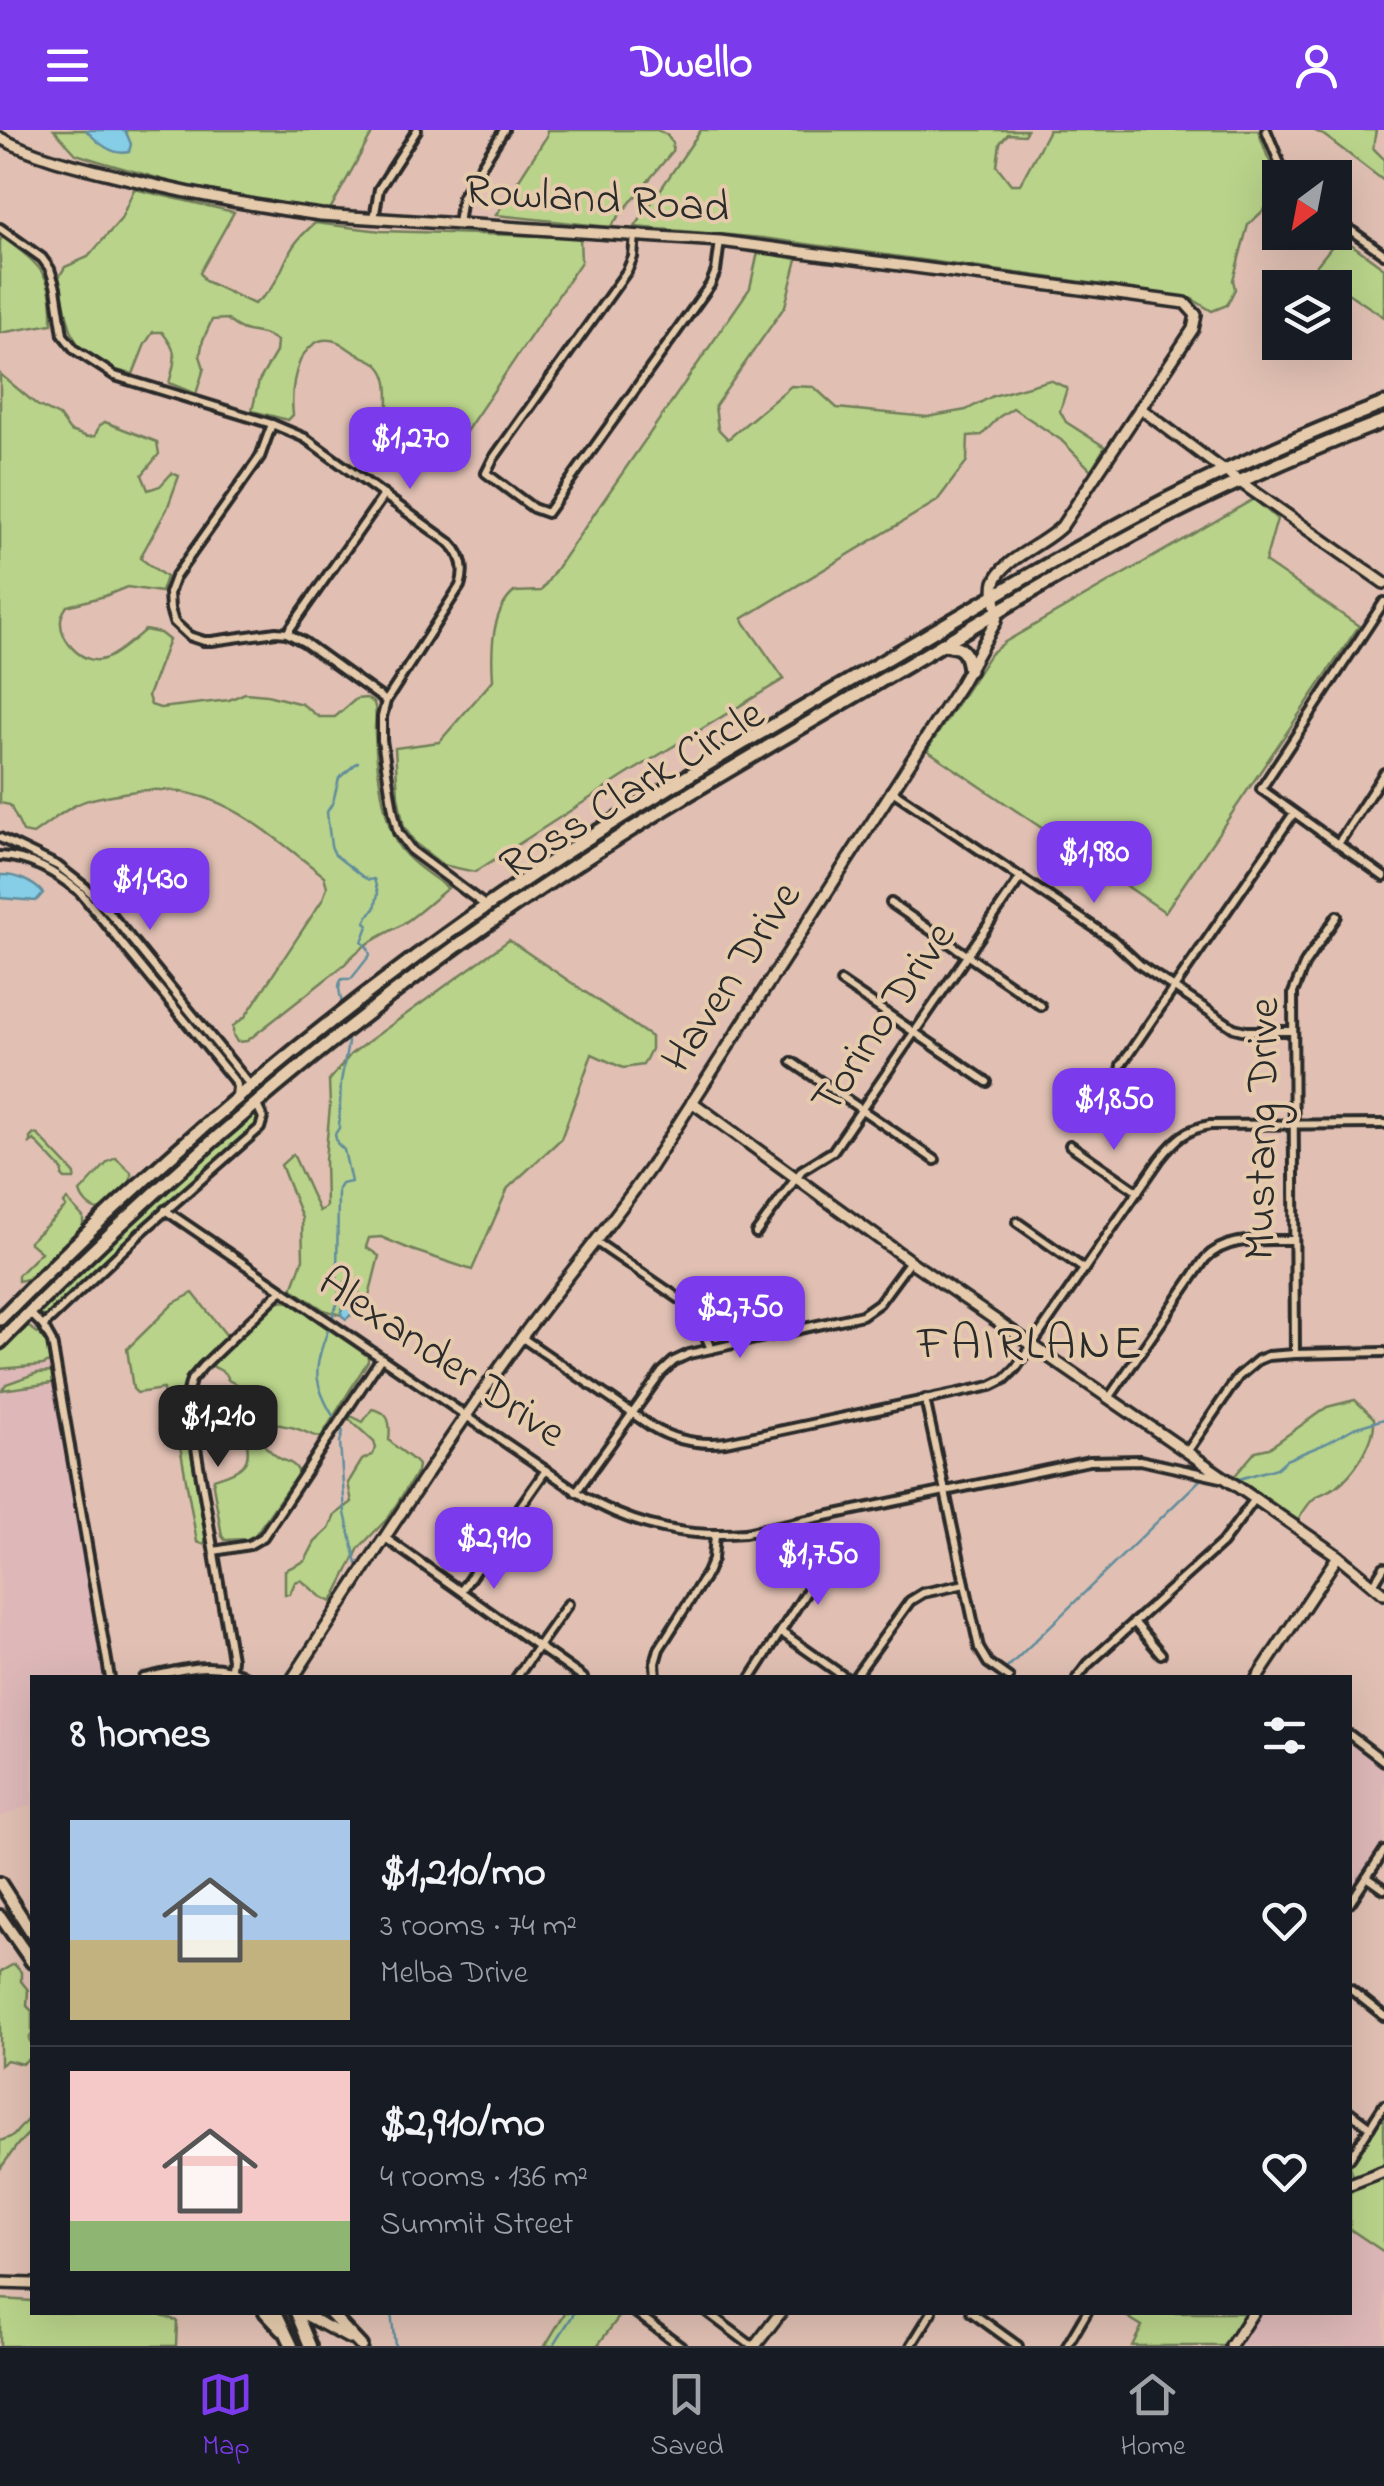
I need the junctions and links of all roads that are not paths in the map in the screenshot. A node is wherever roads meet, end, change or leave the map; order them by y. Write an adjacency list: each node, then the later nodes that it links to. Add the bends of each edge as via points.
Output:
1 (417, 130): 6 (street, via 380,190)
2 (504, 130): 7 (street, via 462,197)
3 (1266, 130): 5 (street)
4 (0, 138): 6 (street, Rowland Road, via 37,155 210,197)
5 (1278, 160)
6 (374, 219): 7 (street, Rowland Road)
7 (458, 224): 10 (street, Rowland Road)
8 (0, 228): 16 (street, via 50,270 63,335 75,350 114,376)
9 (1352, 231): 12 (street)
10 (636, 234): 11 (street, Rowland Road); 11 (street, via 627,271 486,473 547,513 710,285)
11 (720, 241): 14 (street, Rowland Road, via 1185,304 1194,310 1193,329)
12 (1384, 254)
13 (1384, 404): 17 (highway, Ross Clark Circle)
14 (1140, 408): 17 (street); 21 (street, via 1062,526 1003,569)
15 (1384, 421): 18 (highway, Ross Clark Circle)
16 (272, 424): 19 (street, via 305,438); 24 (street, via 260,456 175,577 168,603 178,626 204,641)
17 (1225, 471): 18 (street); 21 (highway, Ross Clark Circle)
18 (1240, 482): 20 (street); 23 (highway, Ross Clark Circle)
19 (384, 495): 24 (street); 27 (street, via 450,543 464,570 458,591)
20 (1384, 583)
21 (994, 596): 23 (street); 28 (highway, Ross Clark Circle)
22 (1384, 602): 32 (street, via 1261,789)
23 (999, 612): 25 (highway, Ross Clark Circle); 26 (street, Haven Drive)
24 (286, 634): 27 (street)
25 (943, 644): 26 (highway, via 963,649); 29 (highway, Ross Clark Circle)
26 (969, 670): 31 (street, Haven Drive)
27 (386, 701): 41 (street, via 382,740 398,832 412,851)
28 (808, 705): 29 (highway); 33 (highway, Ross Clark Circle)
29 (817, 718): 36 (highway, Ross Clark Circle)
30 (1384, 772): 35 (street)
31 (892, 790): 38 (street); 55 (street, Haven Drive)
32 (1294, 812): 35 (street); 46 (street)
33 (594, 834): 36 (highway); 41 (highway, Ross Clark Circle)
34 (0, 838): 52 (street, via 58,866 100,900)
35 (1338, 844): 39 (street)
36 (603, 847): 43 (highway, Ross Clark Circle)
37 (0, 856): 54 (street, via 30,861 80,892 233,1079)
38 (1020, 877): 44 (street, Torino Drive); 46 (street)
39 (1384, 877)
40 (891, 903): 44 (street)
41 (486, 906): 43 (street); 52 (highway, Ross Clark Circle)
42 (1337, 916): 48 (street, Mustang Drive, via 1298,977)
43 (496, 918): 56 (highway, Ross Clark Circle)
44 (968, 955): 47 (street); 49 (street, Torino Drive)
45 (842, 982): 49 (street)
46 (1175, 988): 48 (street, via 1234,1028); 51 (street)
47 (1041, 1006)
48 (1292, 1031): 60 (street, Mustang Drive)
49 (914, 1032): 53 (street); 57 (street, Torino Drive)
50 (792, 1062): 57 (street)
51 (1121, 1065)
52 (256, 1082): 54 (highway, Ross Clark Circle); 56 (highway); 58 (highway)
53 (987, 1082)
54 (236, 1099): 73 (highway, Ross Clark Circle)
55 (692, 1102): 63 (street); 69 (street, Haven Drive)
56 (256, 1103): 58 (highway, Ross Clark Circle); 65 (street, via 264,1118 260,1128)
57 (862, 1110): 62 (street); 63 (street, Torino Drive, via 833,1151)
58 (243, 1114): 74 (highway, Ross Clark Circle)
59 (1384, 1124): 60 (street)
60 (1293, 1125): 64 (street, via 1194,1128 1172,1144); 68 (street, Mustang Drive)
61 (1070, 1145): 64 (street)
62 (934, 1160)
63 (796, 1178): 67 (street, Torino Drive); 70 (street)
64 (1138, 1192): 71 (street)
65 (165, 1210): 72 (street, Alexander Drive); 76 (street)
66 (1016, 1222): 71 (street)
67 (756, 1233)
68 (1294, 1240): 82 (street, Mustang Drive); 85 (street, via 1233,1242 1214,1250)
69 (596, 1241): 77 (street, Haven Drive); 80 (street, via 684,1302)
70 (910, 1261): 79 (street); 80 (street, via 884,1298 862,1315)
71 (1084, 1269): 79 (street)
72 (282, 1290): 83 (street, Alexander Drive); 97 (street, via 188,1388)
73 (19, 1300): 74 (highway); 75 (highway, Ross Clark Circle)
74 (29, 1312): 76 (street); 78 (highway, Ross Clark Circle)
75 (0, 1319)
76 (44, 1326): 111 (street)
77 (522, 1338): 86 (street); 87 (street, Haven Drive)
78 (0, 1342)
79 (1031, 1346): 84 (street, via 998,1383); 85 (street)
80 (711, 1349): 86 (street, via 670,1364)
81 (1384, 1352): 82 (street)
82 (1295, 1354): 88 (street, via 1268,1356 1250,1366)
83 (381, 1358): 87 (street, Alexander Drive); 97 (street, via 263,1536)
84 (925, 1399): 86 (street, via 718,1443 675,1438); 91 (street)
85 (1108, 1399): 88 (street)
86 (632, 1414): 92 (street)
87 (466, 1416): 89 (street, Alexander Drive); 96 (street, Haven Drive)
88 (1186, 1453): 90 (street)
89 (546, 1470): 92 (street, Alexander Drive); 102 (street)
90 (1222, 1478): 91 (street, Alexander Drive, via 1156,1462 1106,1460); 93 (street)
91 (946, 1490): 94 (street, Alexander Drive); 100 (street)
92 (576, 1492): 95 (street, Alexander Drive, via 639,1523)
93 (1255, 1500): 98 (street); 105 (street, via 1222,1542)
94 (802, 1522): 95 (street, Alexander Drive); 106 (street, via 812,1576)
95 (715, 1535): 117 (street, via 708,1573 659,1649)
96 (384, 1537): 102 (street); 114 (street, Haven Drive)
97 (214, 1551): 109 (street)
98 (1338, 1556): 101 (street); 110 (street)
99 (1384, 1567): 101 (street)
100 (966, 1584): 120 (street, via 910,1601); 121 (street, via 981,1652)
101 (1372, 1584): 103 (street)
102 (461, 1591): 107 (street)
103 (1384, 1594)
104 (568, 1604): 107 (street)
105 (1134, 1622): 108 (street); 122 (street)
106 (781, 1632): 118 (street); 119 (street)
107 (538, 1646): 115 (street); 116 (street)
108 (1161, 1654)
109 (230, 1668): 112 (street); 113 (street)
110 (1264, 1674)
111 (109, 1675)
112 (161, 1675)
113 (243, 1675)
114 (295, 1675)
115 (518, 1675)
116 (579, 1675)
117 (656, 1675)
118 (753, 1675)
119 (846, 1675)
120 (852, 1675)
121 (1005, 1675)
122 (1079, 1675)
123 (1352, 1737): 124 (street)
124 (1384, 1761)
125 (1384, 1851): 126 (street)
126 (1367, 1877): 128 (street); 129 (street)
127 (0, 1883): 131 (main road)
128 (1384, 1889)
129 (1352, 1900)
130 (0, 1916): 132 (main road)
131 (30, 1930)
132 (30, 1959)
133 (1352, 1991): 134 (street)
134 (1384, 2016)
135 (1384, 2105): 137 (street)
136 (1352, 2114): 137 (street)
137 (1370, 2127): 138 (street)
138 (1352, 2155)
139 (1384, 2171): 140 (street)
140 (1352, 2183)
141 (0, 2283): 142 (street)
142 (30, 2284)
143 (267, 2315): 155 (main road)
144 (277, 2315): 155 (main road)
145 (299, 2315): 157 (main road)
146 (305, 2315): 158 (street)
147 (333, 2315): 158 (main road)
148 (639, 2315): 159 (street)
149 (711, 2315): 160 (street)
150 (779, 2315): 160 (street)
151 (930, 2315): 161 (street)
152 (975, 2315): 162 (street)
153 (1086, 2315): 163 (street)
154 (1250, 2315): 164 (street)
155 (286, 2334): 156 (main road)
156 (292, 2346)
157 (310, 2346)
158 (361, 2346)
159 (682, 2346)
160 (754, 2346)
161 (911, 2346)
162 (1018, 2346)
163 (1067, 2346)
164 (1231, 2346)

